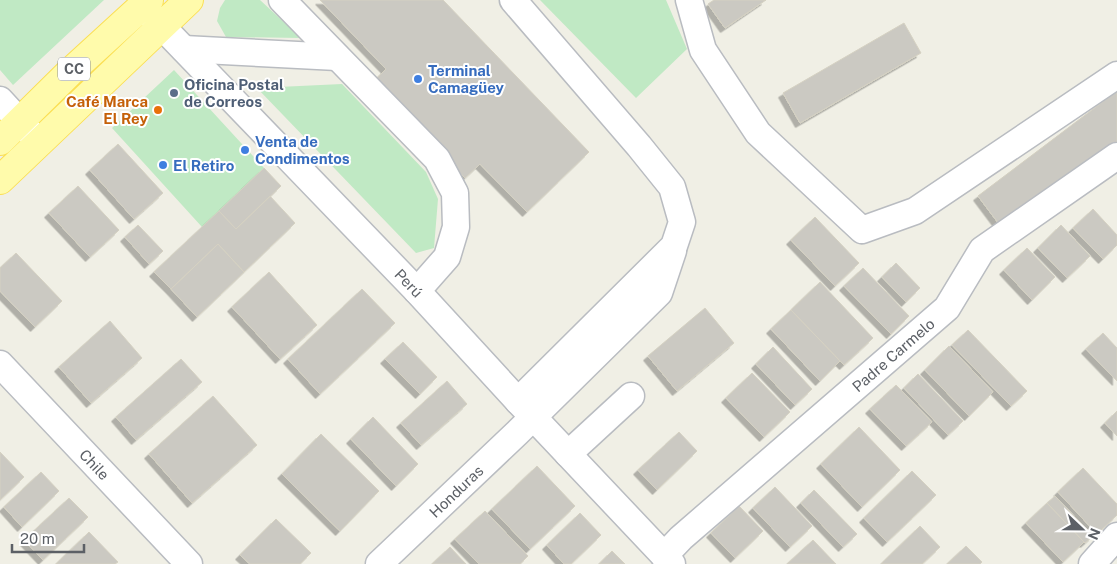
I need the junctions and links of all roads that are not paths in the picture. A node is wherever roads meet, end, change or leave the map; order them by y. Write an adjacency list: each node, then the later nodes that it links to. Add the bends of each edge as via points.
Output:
1 (189, 0): 6 (main road, CC)
2 (282, 0): 8 (street)
3 (512, 0): 19 (street, Honduras, via 672,187 682,222 659,293)
4 (689, 0): 9 (street, via 703,50 758,133 862,230 915,211)
5 (146, 3): 6 (street, Perú); 11 (main road, CC)
6 (161, 26): 7 (street, Perú); 13 (main road, CC)
7 (184, 49): 8 (street); 16 (street, Perú)
8 (337, 57): 16 (street, via 437,159 455,193 456,227 447,257)
9 (1117, 74)
10 (0, 100): 11 (street)
11 (21, 121): 12 (main road, CC); 13 (street)
12 (0, 141)
13 (39, 142): 15 (main road, CC)
14 (1117, 156): 22 (street, Padre Carmelo, via 982,250 947,308 681,538)
15 (0, 180)
16 (417, 291): 19 (street, Perú)
17 (0, 364): 23 (street, Chile)
18 (631, 396): 20 (street)
19 (525, 409): 20 (street, Perú); 24 (street, Honduras)
20 (568, 454): 22 (street, Perú)
21 (1117, 536): 25 (street)
22 (668, 560)
23 (189, 564)
24 (379, 564)
25 (1092, 564)

